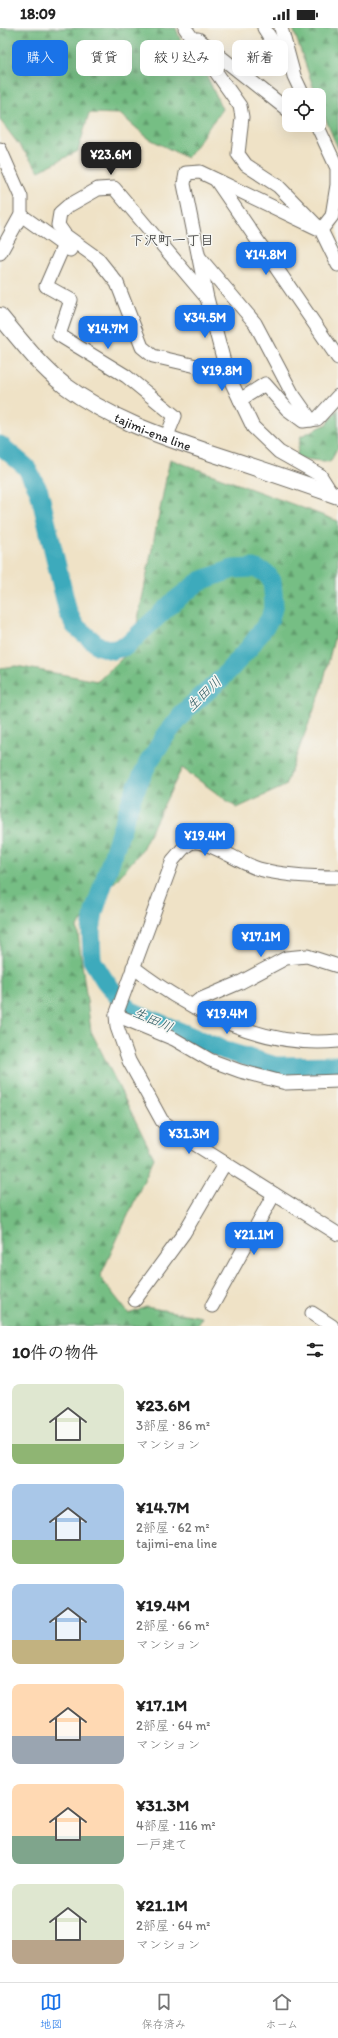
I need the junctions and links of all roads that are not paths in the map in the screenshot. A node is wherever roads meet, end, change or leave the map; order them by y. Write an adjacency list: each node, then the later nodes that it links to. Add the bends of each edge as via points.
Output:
1 (185, 28): 6 (street); 13 (street, via 240,106 242,117 238,154 246,166 278,186)
2 (264, 28): 4 (street)
3 (281, 28): 4 (street)
4 (294, 76): 5 (street)
5 (300, 88)
6 (282, 105)
7 (316, 132): 9 (street)
8 (321, 132): 9 (street)
9 (324, 138): 13 (street, via 336,168 337,185 332,216)
10 (0, 149): 12 (street, via 21,197)
11 (215, 179): 13 (street); 16 (street, via 200,172 186,173 184,184); 21 (street)
12 (21, 215): 14 (street); 15 (street)
13 (321, 230): 17 (street)
14 (63, 246): 18 (street); 26 (street, via 46,286 71,300 59,335 126,376 174,416)
15 (0, 253)
16 (198, 255): 19 (street); 25 (street, via 255,324)
17 (338, 265)
18 (102, 266): 19 (street, via 97,258 65,235 58,225 60,213 68,206 98,189 114,188); 22 (street, via 117,283 142,347 152,356)
19 (207, 298): 22 (street)
20 (0, 316): 26 (main road, tajimi-ena line, via 36,359 63,384 121,420)
21 (338, 358)
22 (227, 373): 24 (street)
23 (338, 396): 25 (street, via 317,419)
24 (240, 400): 25 (street, via 265,384 287,409 303,421); 27 (street, via 253,427 279,452 320,475)
25 (310, 420)
26 (166, 438): 27 (main road, tajimi-ena line)
27 (335, 495)
28 (338, 877): 30 (street, via 298,877 259,869 244,864 205,843 193,842 186,845 173,860)
29 (338, 966): 31 (street, via 307,956 286,958 241,982 199,1000)
30 (133, 967): 31 (street, via 156,985); 32 (street)
31 (193, 1006): 33 (street, via 249,1032 288,1040)
32 (116, 1015): 34 (street, via 174,1040 210,1060 240,1071 286,1083); 35 (street, via 117,1026 129,1061 162,1121)
33 (338, 1041)
34 (338, 1081)
35 (225, 1163): 36 (street); 38 (street, via 184,1233)
36 (274, 1194): 37 (street); 39 (street)
37 (338, 1234)
38 (135, 1300)
39 (212, 1306)
40 (312, 1313): 41 (street)
41 (332, 1326)

